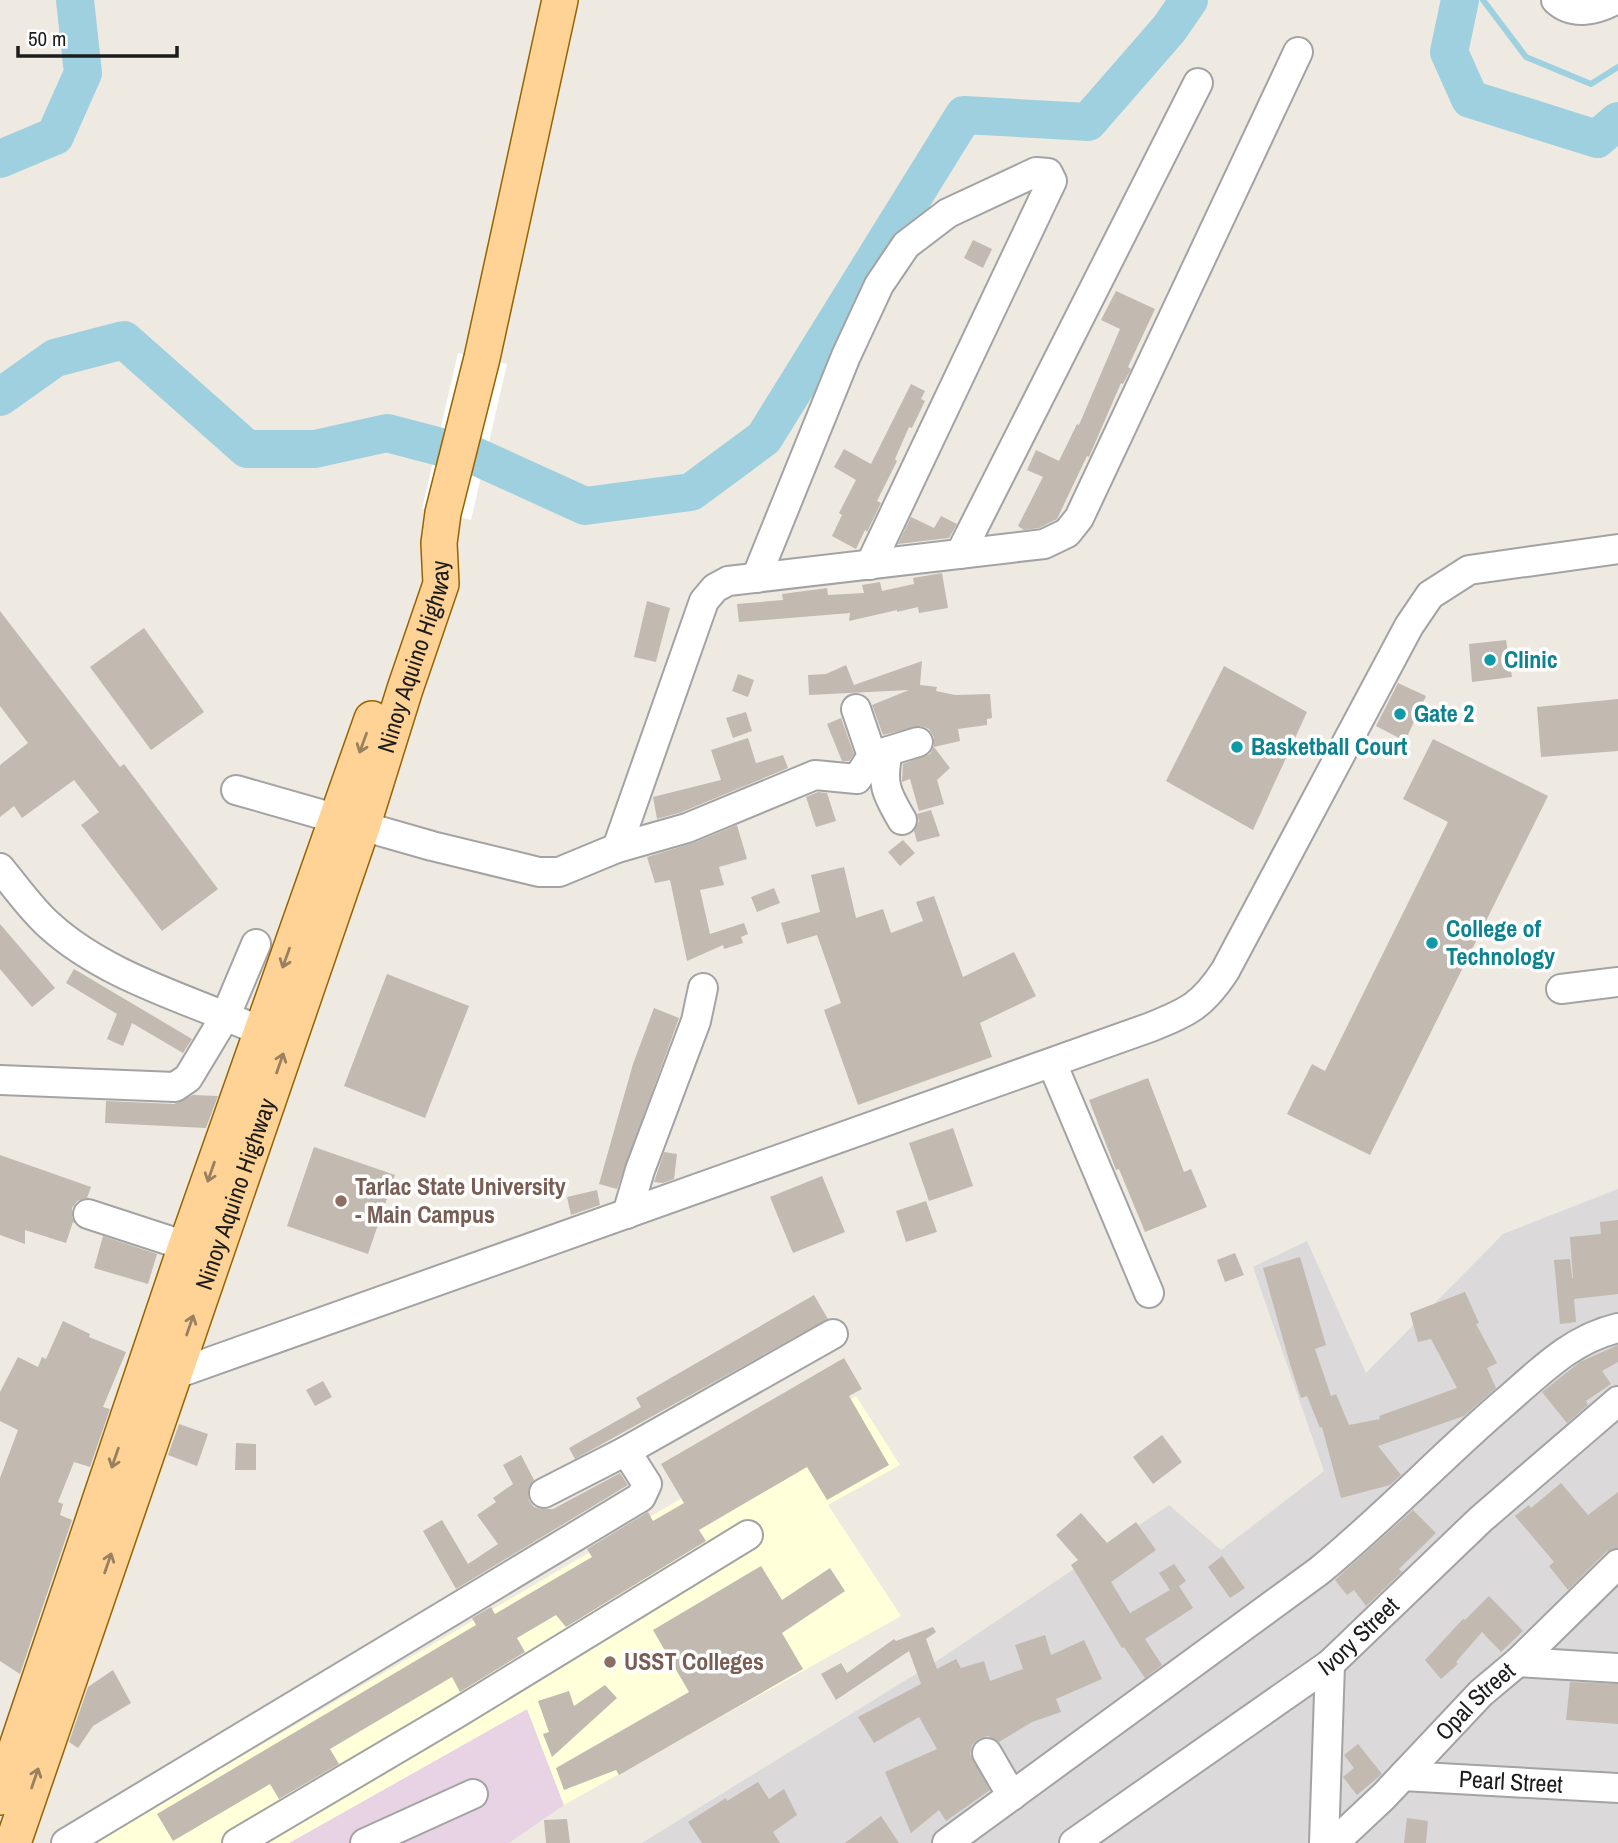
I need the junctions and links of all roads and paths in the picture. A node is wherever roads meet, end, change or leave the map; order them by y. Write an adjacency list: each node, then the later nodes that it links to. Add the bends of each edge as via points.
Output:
1 (560, 0): 15 (main road, Ninoy Aquino Highway, via 441,528 418,575 381,694)
2 (1556, 0): 3 (street, via 1576,10 1594,9)
3 (1615, 0)
4 (1298, 52): 7 (street, via 1079,518 1067,533 1044,544)
5 (1198, 83): 7 (street)
6 (1618, 549): 24 (street, via 1469,570 1430,596 1409,626 1210,994 1186,1013)
7 (960, 554): 8 (street)
8 (870, 565): 9 (street); 9 (street, via 1052,181 1048,173 1036,172 948,213 906,245 879,285 846,356)
9 (756, 578): 16 (street, via 729,581 704,601)
10 (856, 709): 12 (street)
11 (918, 742): 12 (street)
12 (880, 754): 14 (street, via 887,795); 16 (street, via 857,779 815,775 687,828)
13 (236, 790): 15 (street)
14 (902, 820)
15 (349, 823): 16 (street, via 539,872 559,872); 23 (main road, Ninoy Aquino Highway, one-way to 23); 28 (main road, Ninoy Aquino Highway, one-way to 15)
16 (617, 848)
17 (0, 868): 22 (street, via 48,925 89,955)
18 (256, 944): 22 (street)
19 (1618, 982): 21 (street)
20 (703, 988): 27 (street, via 696,1021)
21 (1561, 989)
22 (226, 1015): 23 (street); 25 (street, via 188,1078 175,1087)
23 (260, 1031): 28 (main road, Ninoy Aquino Highway, one-way to 28)
24 (1052, 1063): 27 (street); 29 (street)
25 (0, 1080)
26 (88, 1214): 28 (street)
27 (627, 1214): 32 (street)
28 (190, 1264): 32 (main road, Ninoy Aquino Highway, one-way to 28); 34 (main road, Ninoy Aquino Highway)
29 (1149, 1293)
30 (1618, 1328): 46 (street, via 1563,1351 1319,1571)
31 (833, 1334): 35 (street)
32 (173, 1375): 34 (main road, Ninoy Aquino Highway)
33 (1618, 1401): 40 (street, Ivory Street, via 1481,1519)
34 (146, 1411): 47 (main road, Ninoy Aquino Highway, one-way to 47); 48 (main road, Ninoy Aquino Highway, one-way to 34)
35 (626, 1451): 36 (street); 49 (street, via 647,1484 641,1497)
36 (544, 1493)
37 (748, 1535): 50 (street)
38 (1618, 1564): 39 (street, Opal Street)
39 (1518, 1662): 41 (street); 43 (street, Opal Street, via 1481,1693)
40 (1330, 1664): 53 (street, Ivory Street); 54 (street)
41 (1618, 1668)
42 (987, 1753): 46 (street)
43 (1403, 1776): 44 (street, Pearl Street); 55 (street, Opal Street)
44 (1618, 1788)
45 (473, 1794): 51 (street)
46 (1012, 1796): 52 (street)
47 (0, 1797)
48 (13, 1843)
49 (66, 1843)
50 (237, 1843)
51 (365, 1843)
52 (947, 1843)
53 (1074, 1843)
54 (1324, 1843)
55 (1334, 1843)

